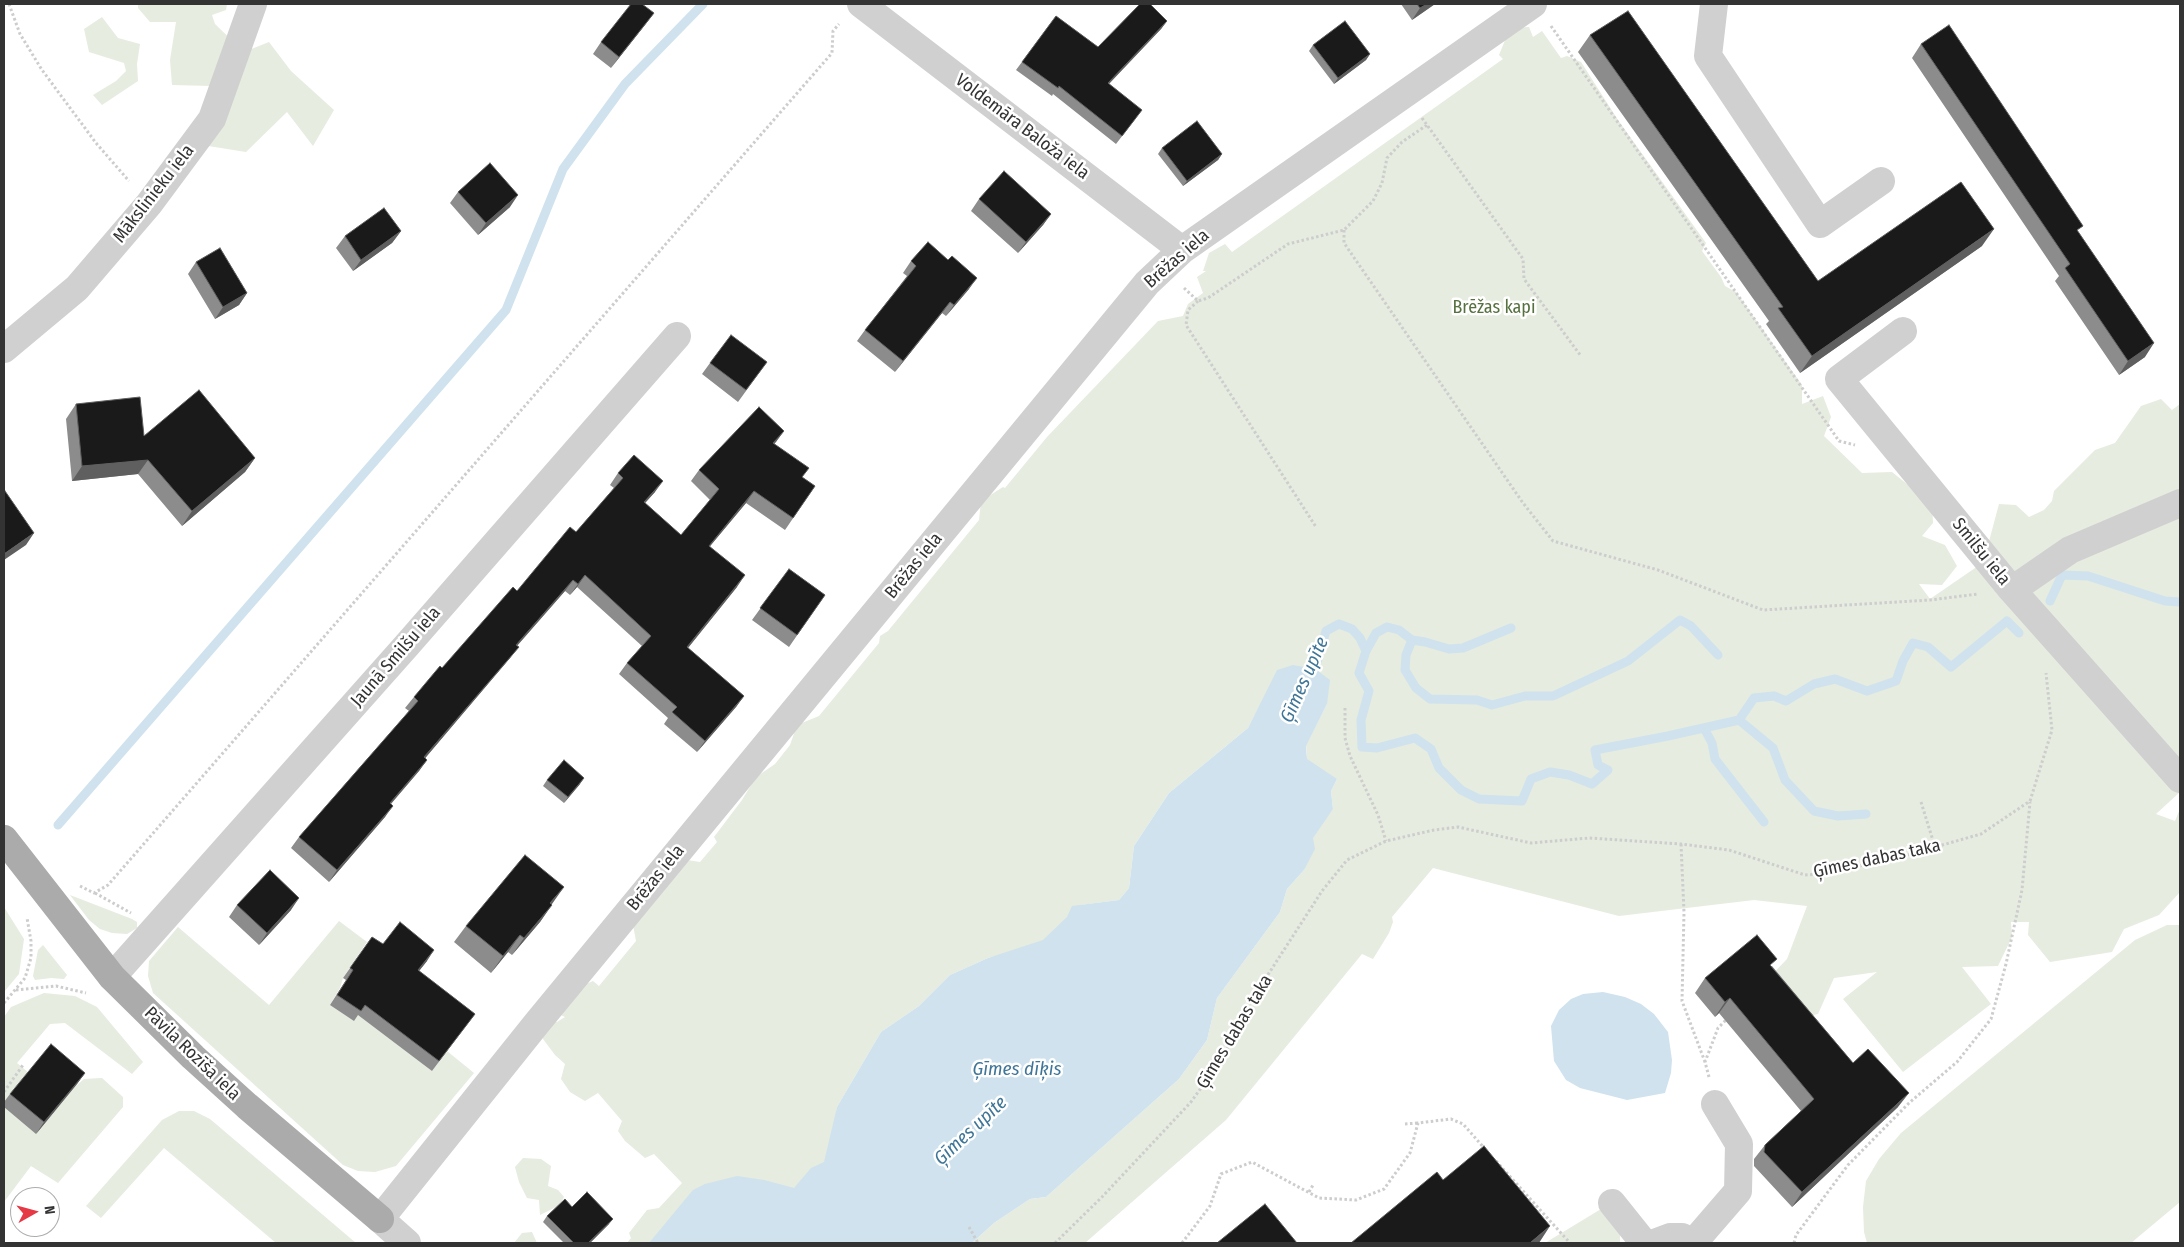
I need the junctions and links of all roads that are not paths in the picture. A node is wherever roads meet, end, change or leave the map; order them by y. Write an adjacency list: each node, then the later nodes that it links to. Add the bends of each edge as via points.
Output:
1 (253, 4): 9 (street, Mākslinieku iela, via 212,118 149,204 77,288)
2 (1714, 4): 5 (street, via 1708,56 1820,224)
3 (851, 12): 6 (street, Voldemāra Baloža iela)
4 (1541, 13): 6 (street, Brēžas iela)
5 (1881, 181)
6 (1182, 250): 17 (street, Brēžas iela, via 1147,284 1037,416 537,1023)
7 (1903, 331): 11 (street, Smilšu iela, via 1839,379)
8 (678, 336): 14 (street, Jaunā Smilšu iela)
9 (4, 349)
10 (2180, 503): 11 (street, via 2070,550)
11 (2012, 590): 12 (street, Smilšu iela)
12 (2180, 779)
13 (4, 839): 14 (main road, Pāvila Rozīša iela)
14 (112, 977): 17 (main road, Pāvila Rozīša iela, via 227,1088)
15 (1715, 1104): 21 (street, via 1739,1144 1738,1190)
16 (1612, 1203): 19 (street)
17 (380, 1219): 18 (street, Pāvila Rozīša iela)
18 (407, 1243)
19 (1644, 1243)
20 (1654, 1243): 21 (street, via 1670,1237 1682,1237)
21 (1694, 1243)

